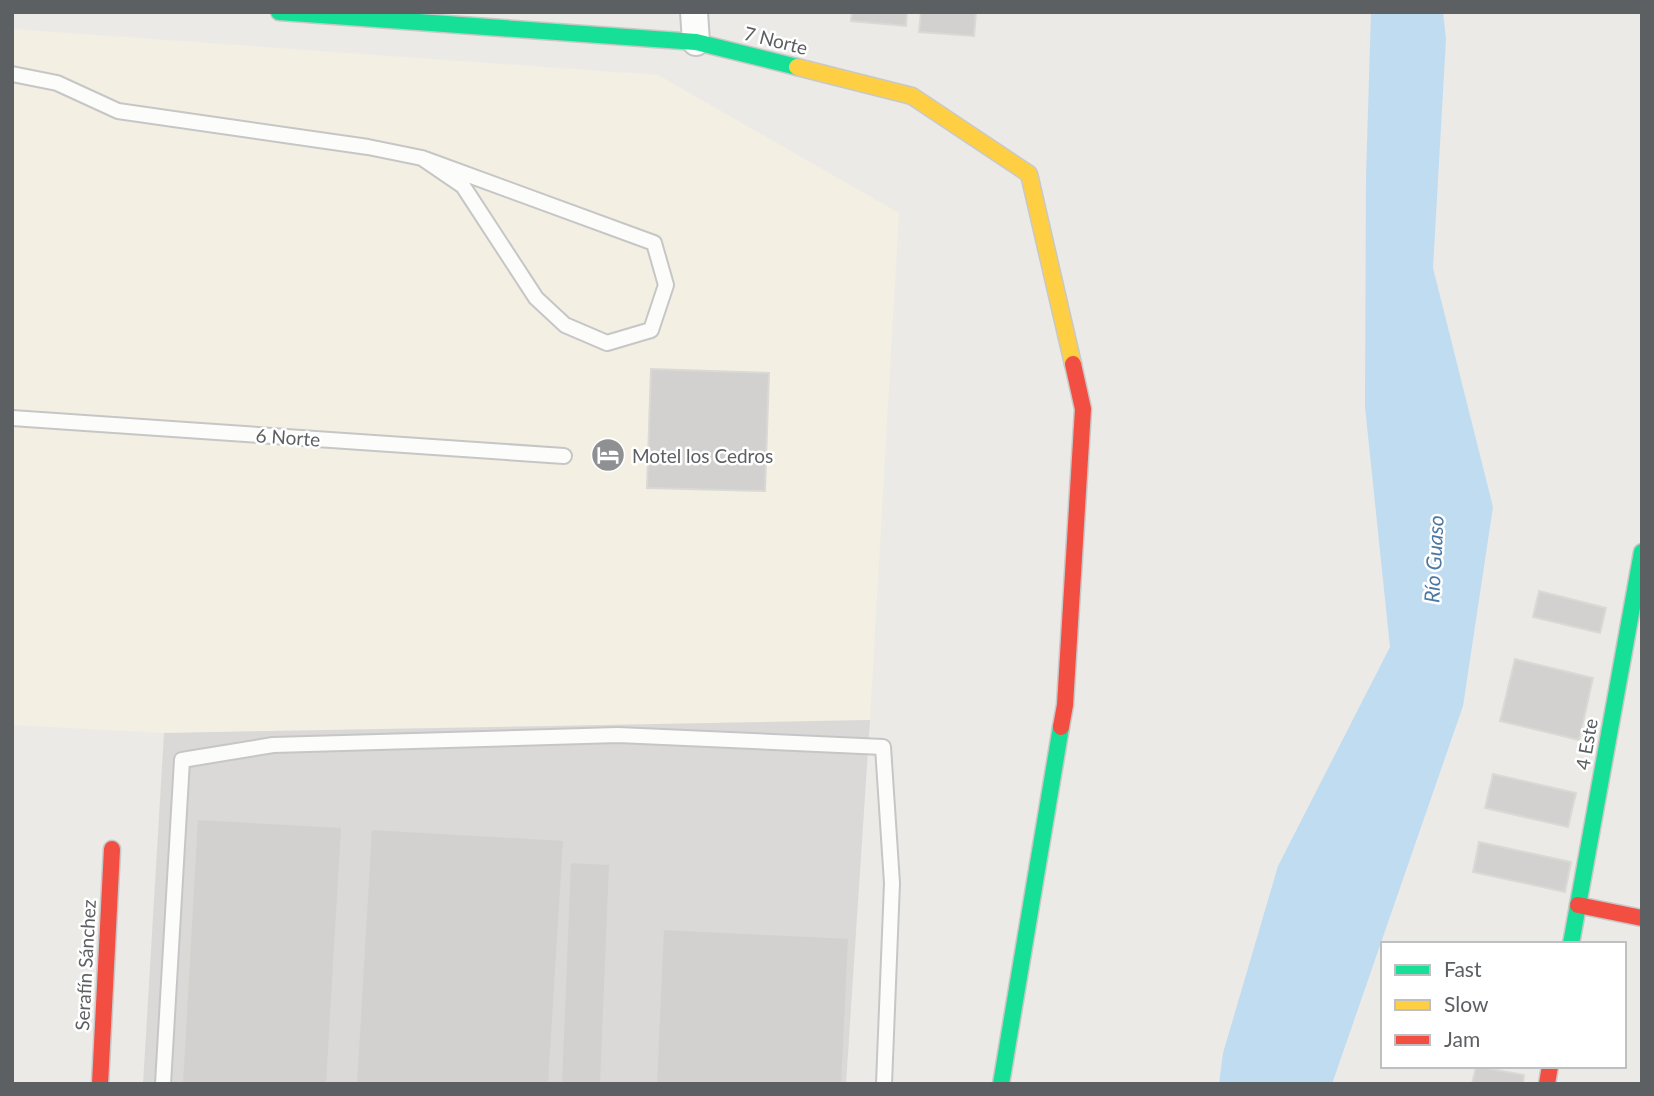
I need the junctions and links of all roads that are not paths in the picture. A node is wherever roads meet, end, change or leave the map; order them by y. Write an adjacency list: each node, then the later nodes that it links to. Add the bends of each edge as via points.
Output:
1 (279, 12): 3 (street, 7 Norte)
2 (694, 12): 3 (street)
3 (696, 42): 16 (street, 7 Norte, via 912,96 1029,174 1083,409 1065,705)
4 (12, 74): 5 (lane, via 57,83 118,111 368,146)
5 (422, 158): 5 (lane, via 654,243 666,285 651,330 607,343 565,325 536,299 463,186)
6 (12, 418): 7 (lane, 6 Norte)
7 (564, 456)
8 (1642, 552): 10 (street, 4 Este)
9 (112, 849): 13 (street, Serafín Sánchez)
10 (1578, 905): 11 (street); 12 (street, 4 Este)
11 (1642, 918)
12 (1572, 942)
13 (100, 1084)
14 (163, 1084): 15 (lane, via 182,760 273,745 618,735 883,747 892,883)
15 (884, 1084)
16 (1001, 1084)

